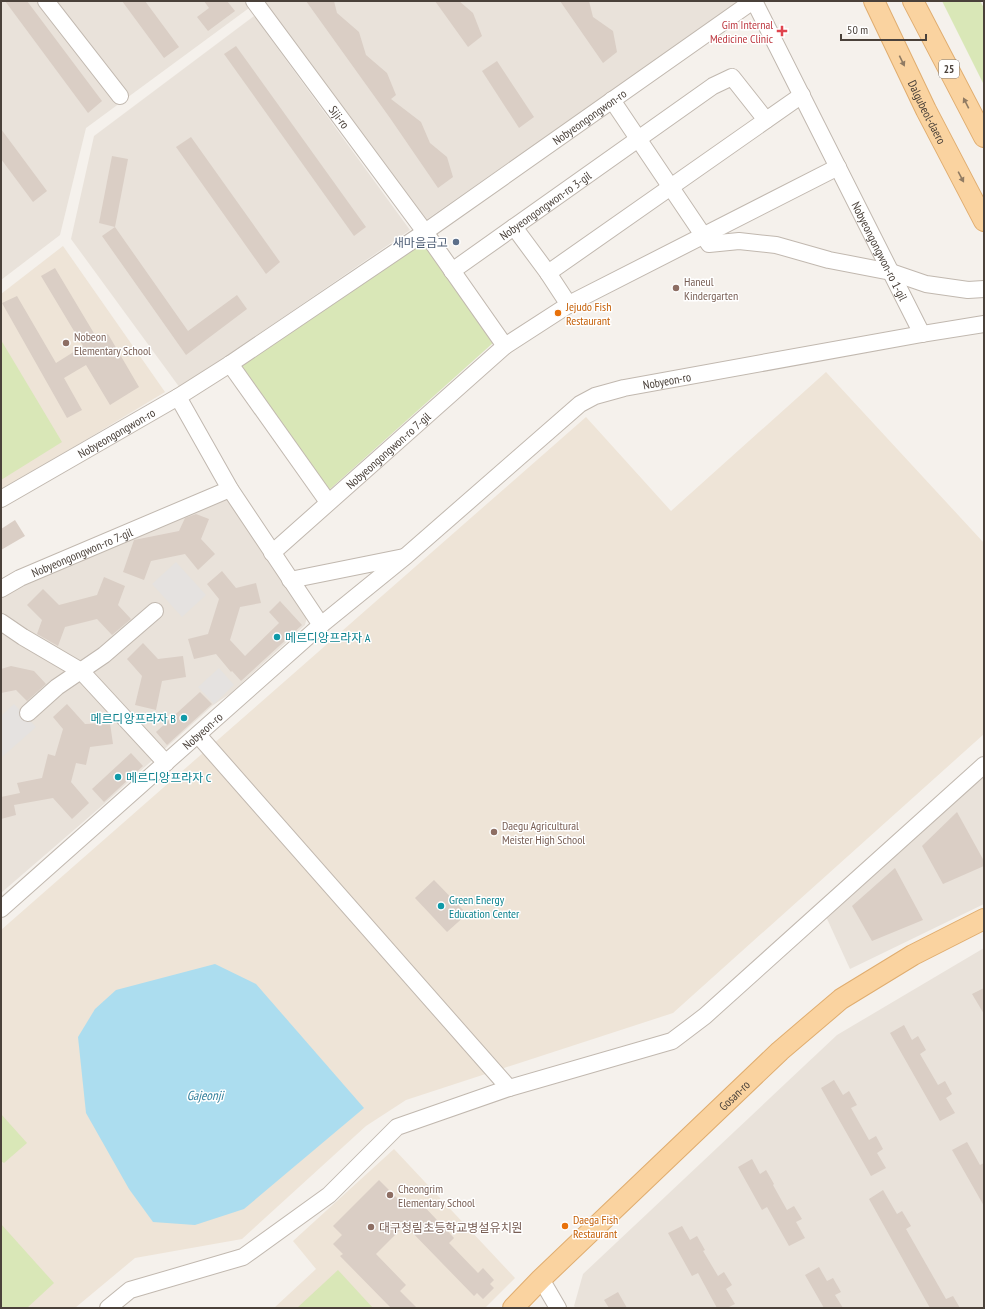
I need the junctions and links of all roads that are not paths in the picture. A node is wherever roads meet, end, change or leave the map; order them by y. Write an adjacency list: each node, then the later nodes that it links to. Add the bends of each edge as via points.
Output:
1 (46, 1): 7 (street)
2 (754, 1): 6 (street, Nobyeongongwon-ro 1-gil); 8 (street, Nobyeongongwon-ro)
3 (874, 1): 14 (main road, Dalgubeol-daero, one-way to 14, via 926,110)
4 (913, 1): 10 (main road, 25, one-way to 4)
5 (257, 2): 16 (street, Siji-ro)
6 (802, 95): 9 (street); 12 (street, Nobyeongongwon-ro 1-gil)
7 (120, 96)
8 (612, 100): 11 (street); 16 (street, Nobyeongongwon-ro)
9 (766, 120): 11 (street, Nobyeongongwon-ro 3-gil, via 732,77 713,86); 13 (street)
10 (984, 137)
11 (638, 139): 13 (street); 15 (street, Nobyeongongwon-ro 3-gil)
12 (838, 167): 17 (street); 19 (street, Nobyeongongwon-ro 1-gil)
13 (671, 187): 17 (street); 20 (street)
14 (984, 221)
15 (514, 227): 18 (street, Nobyeongongwon-ro 3-gil); 20 (street)
16 (425, 232): 18 (street); 26 (street, Nobyeongongwon-ro)
17 (703, 236): 19 (street, via 709,244 739,241 776,245 829,260); 22 (street)
18 (452, 271): 25 (street)
19 (891, 272): 21 (street, via 926,284 968,290); 24 (street, Nobyeongongwon-ro 1-gil)
20 (548, 273): 22 (street)
21 (984, 289)
22 (569, 305): 25 (street)
23 (984, 324): 24 (street, Nobyeon-ro)
24 (922, 334): 32 (street, Nobyeon-ro, via 624,388 595,396 580,404)
25 (504, 346): 30 (street, Nobyeongongwon-ro 7-gil)
26 (230, 364): 27 (street, Nobyeongongwon-ro); 30 (street)
27 (178, 397): 28 (street); 29 (street, Nobyeongongwon-ro)
28 (230, 489): 31 (street); 34 (street, Nobyeongongwon-ro 7-gil, via 20,578)
29 (1, 499)
30 (328, 502): 31 (street, Nobyeongongwon-ro 7-gil)
31 (272, 553): 33 (street)
32 (406, 556): 33 (street, Nobyeon-ro); 37 (street, Nobyeon-ro)
33 (290, 580): 37 (street)
34 (1, 589)
35 (156, 611): 38 (street, via 104,655)
36 (1, 622): 38 (street)
37 (321, 625): 40 (street, Nobyeon-ro)
38 (81, 670): 39 (street); 41 (street)
39 (28, 713)
40 (198, 735): 41 (street, Nobyeon-ro); 45 (street)
41 (166, 763): 43 (street, Nobyeon-ro)
42 (984, 765): 45 (street, via 705,1016 672,1041)
43 (1, 909)
44 (984, 919): 46 (main road, Gosan-ro, via 913,955 841,999 780,1051)
45 (509, 1088): 47 (street, via 397,1127 328,1195 243,1257 130,1290)
46 (541, 1280): 48 (main road, Gosan-ro); 49 (street)
47 (108, 1308)
48 (513, 1308)
49 (558, 1308)

